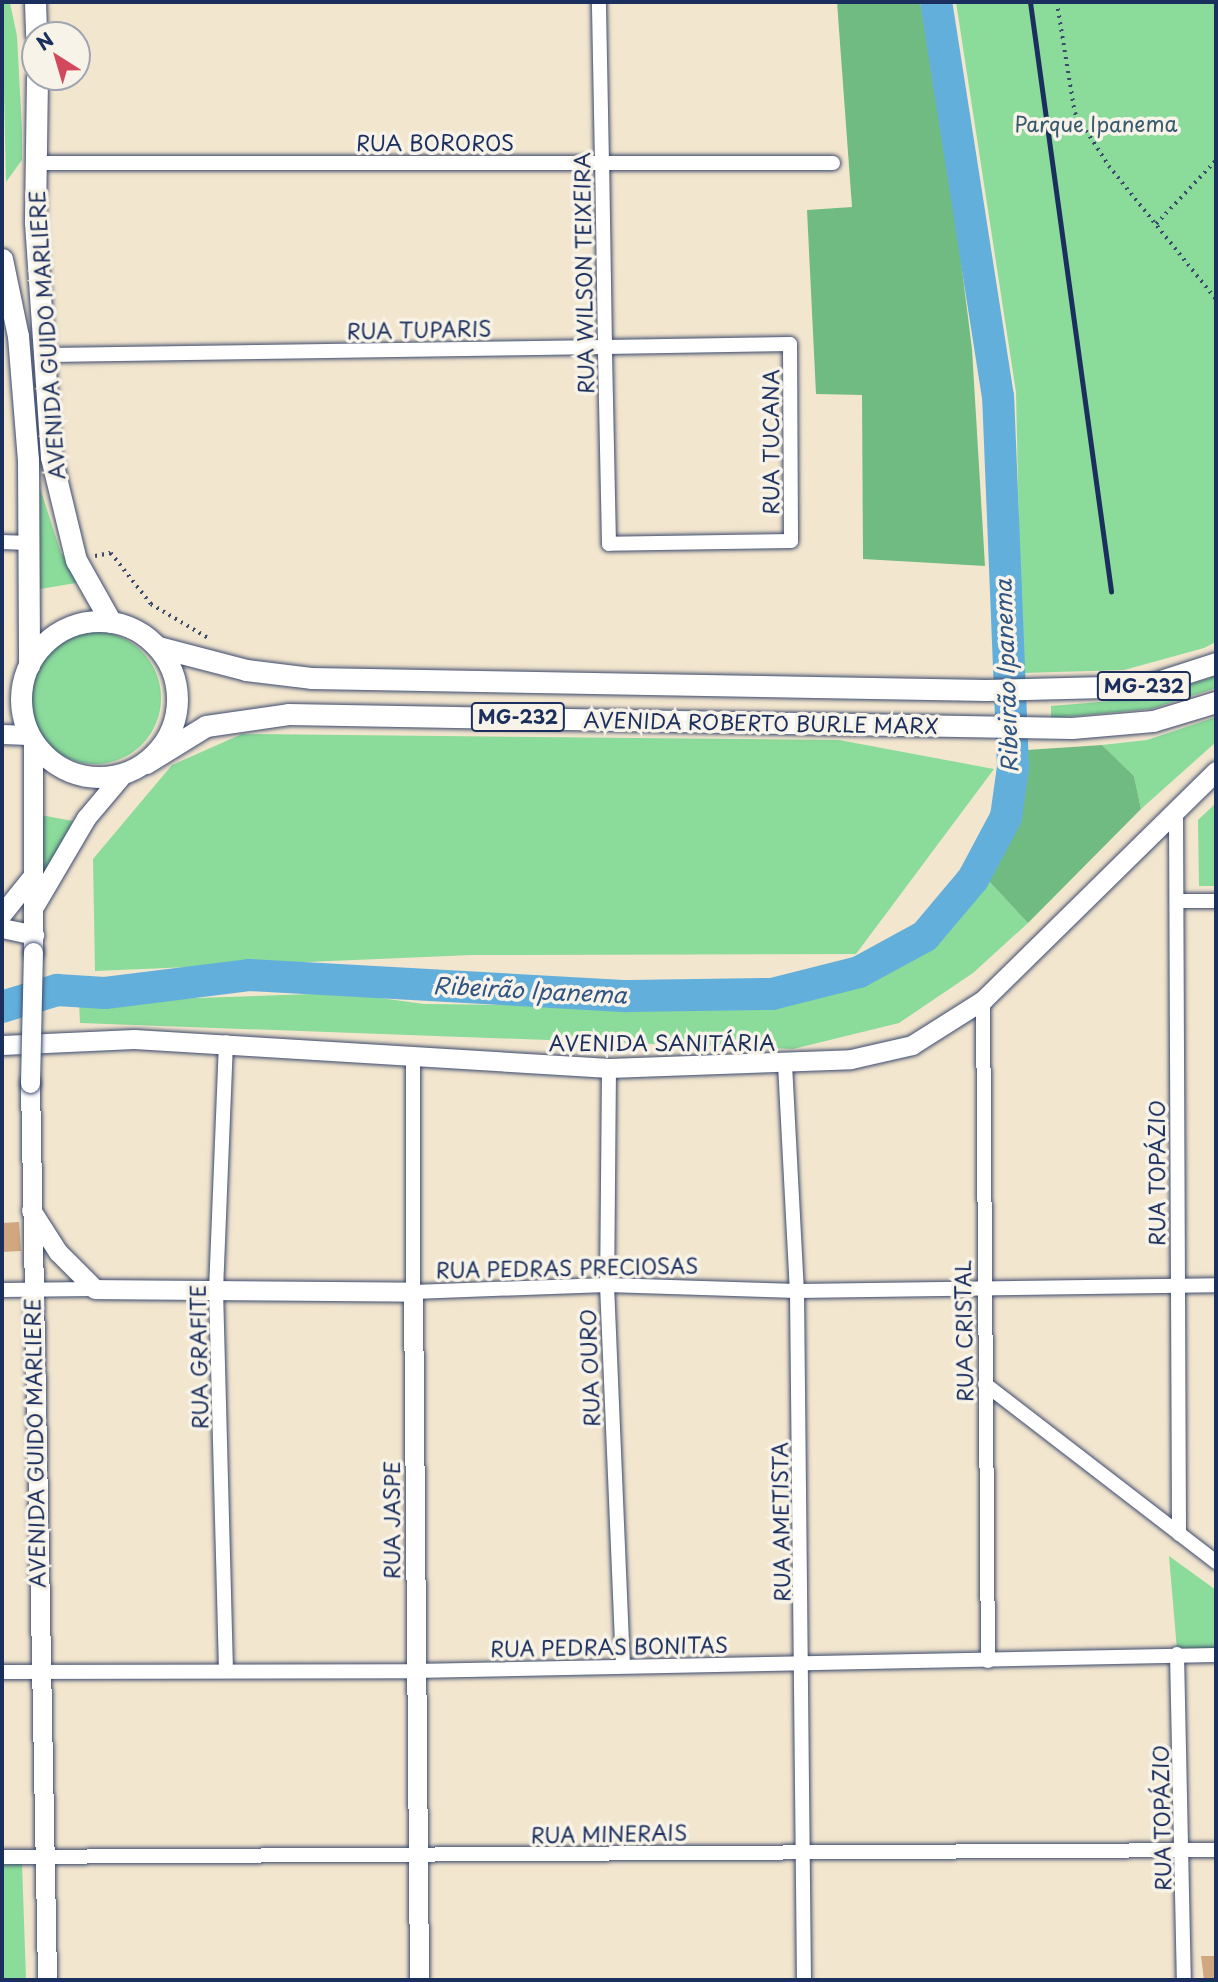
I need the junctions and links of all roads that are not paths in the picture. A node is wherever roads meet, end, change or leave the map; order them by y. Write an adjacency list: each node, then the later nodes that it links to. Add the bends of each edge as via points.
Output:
1 (35, 2): 3 (main road)
2 (599, 2): 6 (street, RUA WILSON TEIXEIRA)
3 (36, 21)
4 (37, 91): 5 (main road, AVENIDA GUIDO MARLIERE)
5 (36, 163): 6 (street, RUA BOROROS); 11 (main road, AVENIDA GUIDO MARLIERE)
6 (602, 163): 7 (street, RUA BOROROS); 10 (street, RUA WILSON TEIXEIRA)
7 (834, 163)
8 (2, 259): 13 (main road, AVENIDA GUIDO MARLIERE, via 18,336)
9 (790, 344): 10 (street, RUA TUPARIS); 14 (street, RUA TUCANA, via 791,541)
10 (606, 347): 11 (street, RUA TUPARIS); 14 (street, RUA WILSON TEIXEIRA)
11 (48, 355): 15 (main road, AVENIDA GUIDO MARLIERE, via 47,412 57,501 76,560)
12 (2, 542): 13 (street)
13 (28, 543): 18 (main road, AVENIDA GUIDO MARLIERE)
14 (609, 544)
15 (111, 622): 16 (main road, MG-232); 18 (main road, via 63,630)
16 (158, 647): 17 (main road, AVENIDA ROBERTO BURLE MARX / MG-232, via 246,670 311,678 1069,691 1145,686); 22 (main road, MG-232, via 174,675 177,707 167,738)
17 (1216, 663)
18 (29, 665): 21 (main road, via 21,700)
19 (1216, 702): 22 (main road, AVENIDA ROBERTO BURLE MARX / MG-232, via 1153,721 1072,728 288,714 206,726)
20 (2, 734): 21 (main road)
21 (31, 738): 24 (main road, MG-232, via 72,772); 26 (main road, AVENIDA GUIDO MARLIERE)
22 (146, 762): 24 (main road, MG-232)
23 (1216, 771): 25 (main road, AVENIDA SANITÁRIA)
24 (123, 774): 29 (main road, AVENIDA GUIDO MARLIERE, via 86,818)
25 (1176, 813): 27 (street, RUA TOPÁZIO); 33 (main road, AVENIDA SANITÁRIA)
26 (30, 879): 29 (main road, AVENIDA GUIDO MARLIERE); 30 (main road)
27 (1178, 901): 28 (street); 40 (street, RUA TOPÁZIO)
28 (1216, 901)
29 (35, 905): 32 (main road, AVENIDA GUIDO MARLIERE)
30 (2, 914)
31 (2, 928): 32 (main road)
32 (33, 943): 39 (main road, AVENIDA GUIDO MARLIERE, bridge)
33 (983, 1000): 37 (main road, AVENIDA SANITÁRIA, via 912,1045 851,1059); 46 (street, RUA CRISTAL)
34 (226, 1042): 35 (main road, AVENIDA SANITÁRIA, via 91,1039); 36 (main road, AVENIDA SANITÁRIA); 47 (street, RUA GRAFITE)
35 (2, 1045)
36 (413, 1060): 38 (main road, AVENIDA SANITÁRIA); 48 (street, RUA JASPE)
37 (785, 1064): 38 (main road, AVENIDA SANITÁRIA); 49 (street, RUA AMETISTA)
38 (609, 1068): 42 (street, RUA OURO)
39 (31, 1210): 43 (main road, AVENIDA GUIDO MARLIERE); 44 (main road, via 58,1252)
40 (1177, 1284): 41 (street, RUA PEDRAS PRECIOSAS); 46 (street, RUA PEDRAS PRECIOSAS); 51 (street, RUA TOPÁZIO)
41 (1216, 1284)
42 (607, 1285): 48 (street, RUA PEDRAS PRECIOSAS); 49 (street, RUA PEDRAS PRECIOSAS); 57 (street, RUA OURO)
43 (31, 1289): 44 (street, RUA PEDRAS PRECIOSAS); 45 (street, RUA PEDRAS PRECIOSAS); 61 (main road, AVENIDA GUIDO MARLIERE)
44 (95, 1289): 47 (main road, RUA PEDRAS PRECIOSAS)
45 (2, 1290)
46 (984, 1290): 49 (street, RUA PEDRAS PRECIOSAS); 50 (street, RUA CRISTAL)
47 (216, 1291): 48 (main road, RUA PEDRAS PRECIOSAS); 58 (street, RUA GRAFITE)
48 (413, 1292): 59 (main road, RUA JASPE)
49 (797, 1292): 56 (street, RUA AMETISTA)
50 (985, 1384): 51 (street); 55 (street, RUA CRISTAL)
51 (1179, 1534): 52 (street)
52 (1216, 1562)
53 (1177, 1654): 54 (street, RUA PEDRAS BONITAS); 55 (street, RUA PEDRAS BONITAS); 64 (street, RUA TOPÁZIO)
54 (1216, 1655)
55 (988, 1661): 56 (street, RUA PEDRAS BONITAS)
56 (804, 1664): 57 (street, RUA PEDRAS BONITAS); 63 (street, RUA AMETISTA)
57 (623, 1666): 59 (street, RUA PEDRAS BONITAS)
58 (226, 1671): 59 (street, RUA PEDRAS BONITAS); 61 (street, RUA PEDRAS BONITAS)
59 (414, 1671): 67 (main road, RUA JASPE)
60 (2, 1672): 61 (street, RUA PEDRAS BONITAS)
61 (39, 1672): 65 (main road, AVENIDA GUIDO MARLIERE)
62 (1216, 1850): 64 (street, RUA MINERAIS)
63 (804, 1851): 64 (street, RUA MINERAIS); 67 (street, RUA MINERAIS); 70 (street, RUA AMETISTA)
64 (1184, 1851): 71 (street, RUA TOPÁZIO)
65 (46, 1856): 66 (street, RUA MINERAIS); 67 (street, RUA MINERAIS); 68 (main road, AVENIDA GUIDO MARLIERE)
66 (2, 1857)
67 (417, 1857): 69 (main road, RUA JASPE)
68 (47, 1980)
69 (419, 1980)
70 (804, 1980)
71 (1184, 1980)

